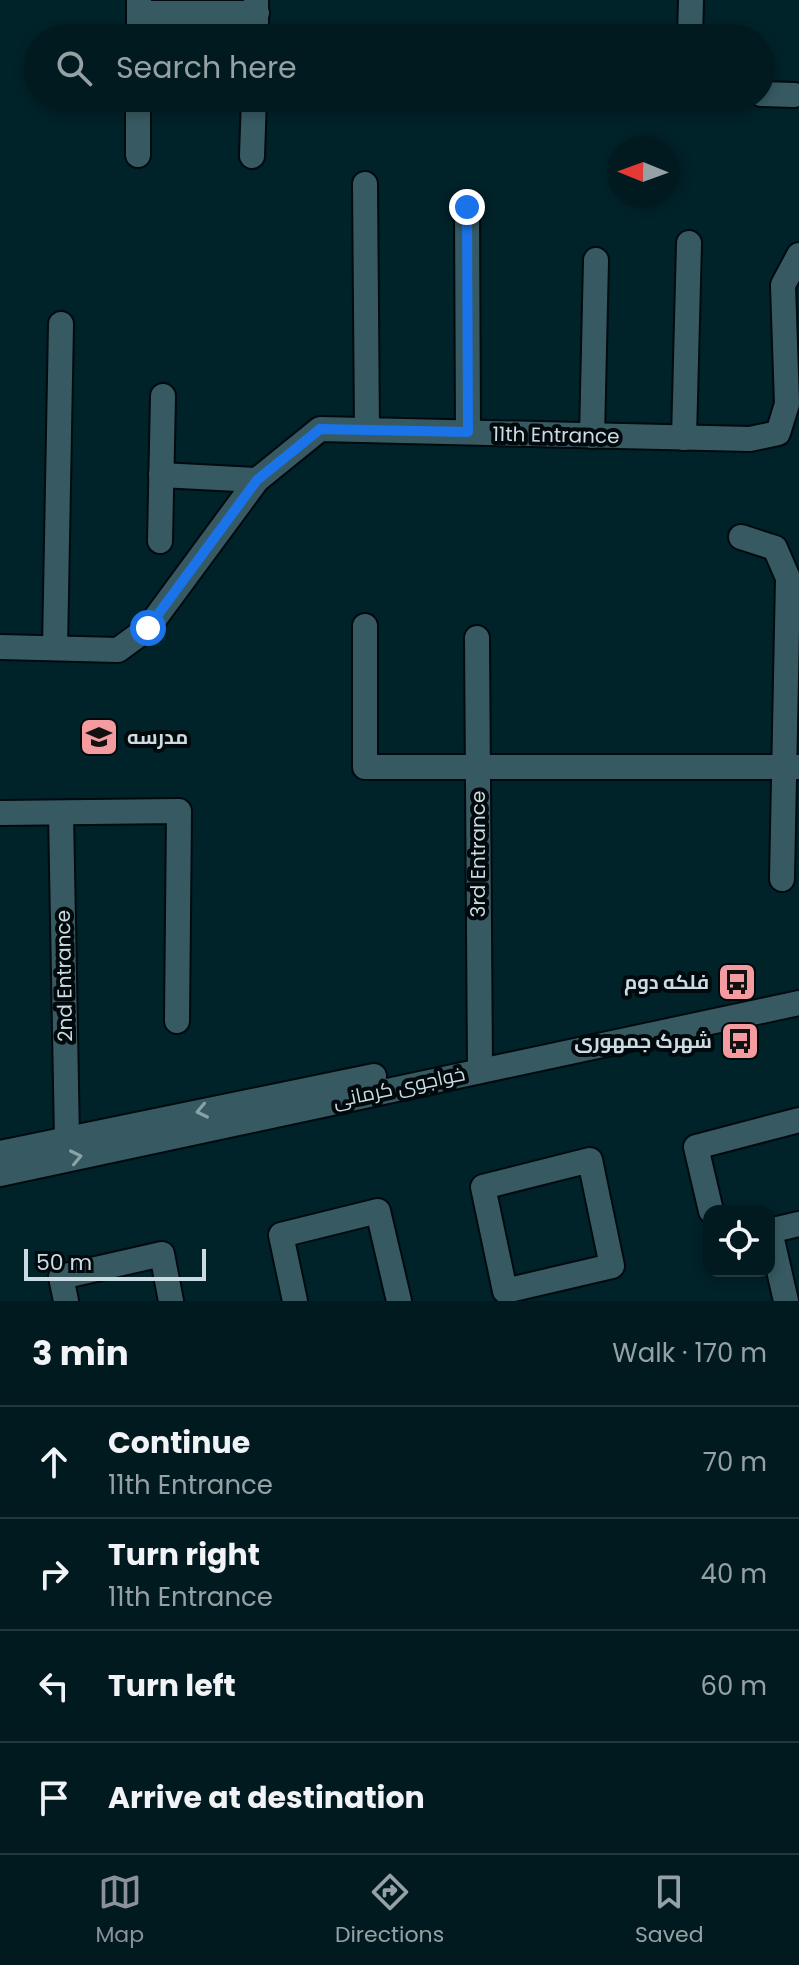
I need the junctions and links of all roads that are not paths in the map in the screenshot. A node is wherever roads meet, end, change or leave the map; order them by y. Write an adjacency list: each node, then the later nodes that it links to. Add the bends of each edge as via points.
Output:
1 (691, 0): 4 (street)
2 (139, 6): 3 (street)
3 (256, 7)
4 (690, 24)
5 (775, 94): 6 (street)
6 (794, 95)
7 (138, 112): 9 (street)
8 (254, 112): 10 (street)
9 (138, 155)
10 (252, 156)
11 (365, 184): 18 (street)
12 (467, 207): 19 (street)
13 (689, 243): 21 (street)
14 (799, 255): 21 (street, 11th Entrance, via 783,285 787,404 778,433 750,439)
15 (596, 260): 20 (street)
16 (61, 324): 29 (street)
17 (163, 396): 22 (street)
18 (367, 430): 19 (street, 11th Entrance); 23 (street, 11th Entrance, via 320,429)
19 (468, 432): 20 (street, 11th Entrance)
20 (592, 436): 21 (street, 11th Entrance)
21 (684, 438)
22 (161, 475): 23 (street); 25 (street)
23 (257, 480): 29 (street, 11th Entrance, via 148,628 118,650)
24 (741, 537): 31 (street, via 775,548 788,578)
25 (160, 541)
26 (365, 626): 30 (street, via 365,767)
27 (477, 638): 30 (street, 3rd Entrance)
28 (0, 647): 29 (street, 11th Entrance)
29 (55, 648)
30 (478, 767): 31 (street); 38 (street, 3rd Entrance)
31 (791, 767): 34 (street)
32 (0, 813): 33 (street)
33 (61, 813): 37 (street, via 179,811); 40 (street, 2nd Entrance)
34 (782, 879)
35 (799, 989): 38 (street, خواجوی کرمانی)
36 (799, 1003): 38 (street, خواجوی کرمانی)
37 (177, 1021)
38 (480, 1062): 40 (street, خواجوی کرمانی, one-way to 40); 42 (street, خواجوی کرمانی, one-way to 38)
39 (799, 1120): 43 (street, via 696,1147)
40 (67, 1139): 41 (street, خواجوی کرمانی)
41 (0, 1153)
42 (0, 1174)
43 (710, 1205)
44 (799, 1224): 45 (street)
45 (775, 1230)
46 (775, 1256): 52 (street)
47 (560, 1290): 47 (street, via 505,1291 483,1187 590,1160 612,1266)
48 (66, 1301): 49 (street, via 61,1277 162,1254)
49 (171, 1301)
50 (295, 1301): 51 (street, via 281,1235 378,1211)
51 (399, 1301)
52 (786, 1301)

